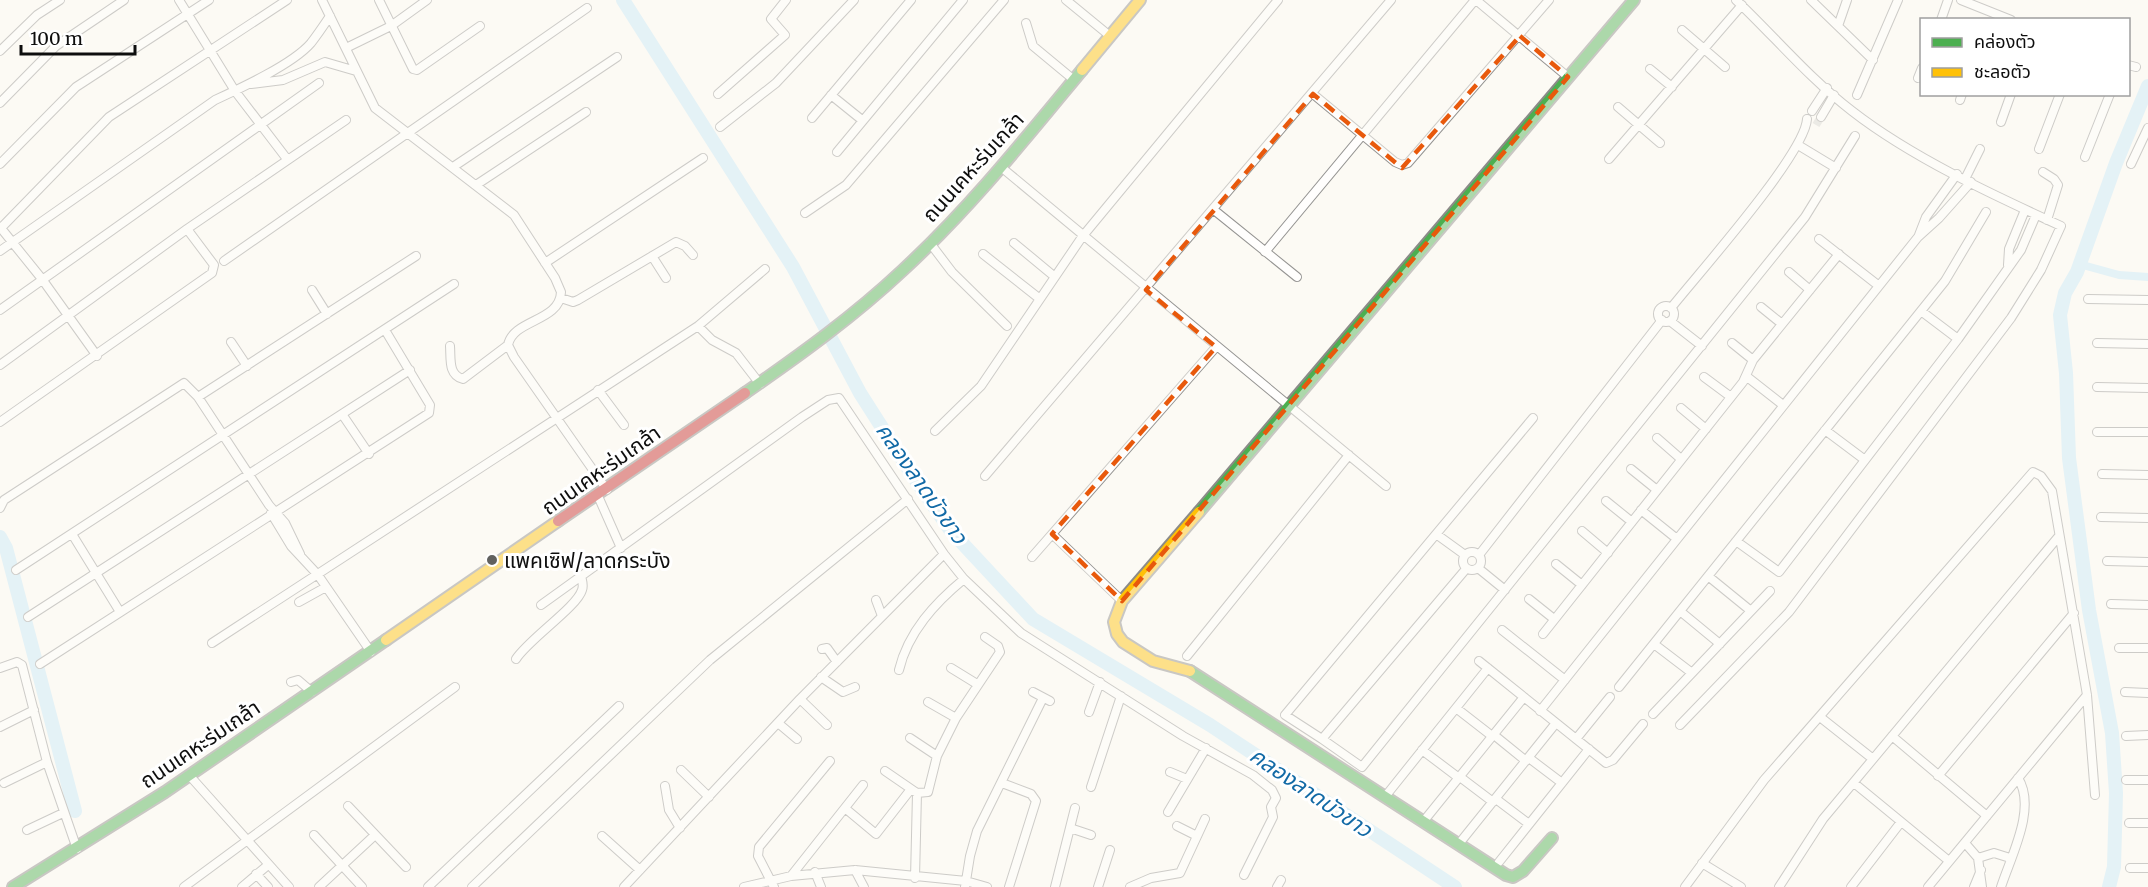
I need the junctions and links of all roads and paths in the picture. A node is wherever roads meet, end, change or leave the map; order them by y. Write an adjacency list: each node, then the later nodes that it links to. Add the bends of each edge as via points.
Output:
1 (60, 0): 41 (street, via 37,15)
2 (124, 0): 65 (street, via 56,46)
3 (179, 0): 28 (street)
4 (208, 0): 28 (street)
5 (287, 0): 42 (street)
6 (322, 0): 29 (street)
7 (379, 0): 33 (street)
8 (427, 0): 33 (street)
9 (786, 0): 57 (street, via 771,19 785,35)
10 (854, 0): 78 (street, via 776,83)
11 (911, 0): 59 (street)
12 (963, 0): 73 (street)
13 (1004, 0): 106 (street, via 846,185)
14 (1066, 0): 37 (street)
15 (1140, 0): 37 (street, ถนนเคหะร่มเกล้า)
16 (1278, 0): 111 (street)
17 (1391, 0): 58 (street)
18 (1475, 0): 38 (street); 82 (street)
19 (1549, 0): 38 (street)
20 (1634, 0): 49 (street)
21 (1811, 0): 35 (street)
22 (1847, 0): 35 (street)
23 (1898, 0): 44 (street)
24 (1948, 0): 31 (street)
25 (1961, 0): 30 (street)
26 (1739, 3): 40 (street); 55 (street)
27 (587, 8): 81 (street)
28 (188, 14): 42 (street); 94 (street, via 76,87)
29 (330, 16): 39 (street); 52 (street, via 298,55)
30 (1993, 16)
31 (1942, 18)
32 (1026, 23): 51 (street, via 1033,46)
33 (391, 26): 34 (street, via 410,66 417,70); 39 (street)
34 (480, 26)
35 (1838, 26): 44 (street)
36 (1682, 30): 40 (street)
37 (1110, 36): 51 (street, ถนนเคหะร่มเกล้า)
38 (1520, 36): 49 (street); 82 (street, via 1408,163 1395,162)
39 (346, 48): 47 (street)
40 (1704, 49): 45 (street); 54 (street)
41 (0, 51)
42 (212, 51): 56 (street); 109 (street, via 109,117)
43 (617, 57): 96 (street)
44 (1873, 60): 61 (street)
45 (1725, 67)
46 (1650, 69): 54 (street)
47 (356, 71): 52 (street, via 325,62 283,80); 81 (street, via 375,108)
48 (1920, 73): 50 (street)
49 (1568, 77): 176 (street)
50 (1918, 78)
51 (1074, 80): 97 (street, ถนนเคหะร่มเกล้า)
52 (248, 84): 56 (street)
53 (320, 84): 75 (street)
54 (1672, 87): 76 (street)
55 (1827, 88): 60 (street); 67 (street)
56 (235, 91): 75 (street); 114 (street, via 215,100)
57 (718, 94)
58 (1313, 94): 82 (street); 103 (street)
59 (831, 95): 70 (street); 73 (street)
60 (1834, 95): 69 (street); 100 (street, via 1899,142)
61 (1857, 95)
62 (2010, 96): 74 (street)
63 (2059, 96): 88 (street)
64 (2109, 96): 90 (street)
65 (0, 103)
66 (1618, 107): 76 (street)
67 (1812, 111)
68 (586, 112): 102 (street)
69 (1821, 117)
70 (812, 118)
71 (1807, 119): 80 (street)
72 (345, 120): 92 (street)
73 (862, 120): 89 (street)
74 (2001, 122)
75 (261, 123): 92 (street); 132 (street)
76 (1640, 125): 84 (street); 93 (street)
77 (1816, 125): 80 (street)
78 (720, 127)
79 (2148, 128): 86 (street)
80 (1807, 130): 85 (street)
81 (408, 132): 96 (street); 124 (street)
82 (1362, 134): 118 (street)
83 (1855, 136): 98 (street)
84 (1660, 143)
85 (1798, 146): 98 (street); 143 (street)
86 (2144, 147): 95 (street)
87 (1980, 149): 101 (street)
88 (2039, 149)
89 (837, 152)
90 (2085, 157)
91 (704, 158): 125 (street)
92 (287, 159): 110 (street)
93 (1609, 159)
94 (0, 164)
95 (2131, 164)
96 (453, 166): 102 (street)
97 (1001, 167): 111 (street); 115 (street, ถนนเคหะร่มเกล้า)
98 (1836, 168): 160 (street, via 1805,217)
99 (2043, 172): 108 (street, via 2058,185)
100 (1957, 174): 101 (street); 112 (street, via 1926,217)
101 (1968, 180): 104 (street); 112 (street, via 1940,218)
102 (476, 185): 125 (street, via 514,215)
103 (1214, 210): 118 (street); 135 (street)
104 (2025, 210): 107 (street); 126 (street, via 2009,249)
105 (1986, 212): 145 (street, via 1956,266)
106 (805, 213)
107 (2036, 215): 108 (street); 126 (street, via 2021,250)
108 (2047, 220): 302 (street, via 2061,226 2051,248 2023,301 1986,354 1788,612)
109 (0, 227): 114 (street)
110 (187, 229): 147 (street); 162 (street, via 214,265 214,271)
111 (1082, 237): 129 (street); 135 (street)
112 (1918, 237): 134 (street)
113 (1819, 239): 120 (street)
114 (12, 242): 117 (street); 132 (street)
115 (930, 243): 151 (street, via 952,272); 169 (street, ถนนเคหะร่มเกล้า, via 858,310)
116 (1014, 243): 129 (street)
117 (0, 251)
118 (1264, 252): 131 (street)
119 (983, 254): 139 (street)
120 (1839, 254): 134 (street); 136 (street)
121 (693, 255): 123 (street, via 676,242)
122 (417, 256): 146 (street)
123 (652, 256): 130 (street); 138 (street, via 578,300)
124 (225, 261)
125 (545, 262): 138 (street)
126 (2008, 265): 153 (street)
127 (765, 269): 150 (street)
128 (1790, 272): 136 (street)
129 (1055, 277): 139 (street)
130 (666, 278)
131 (1297, 278)
132 (42, 279): 144 (street); 147 (street)
133 (454, 284): 152 (street)
134 (1879, 286): 175 (street)
135 (1146, 290): 161 (street); 198 (street)
136 (1810, 290): 149 (street)
137 (312, 291): 146 (street)
138 (561, 298): 158 (street, via 550,312 512,335)
139 (1040, 299): 185 (street, via 981,386)
140 (2088, 299): 141 (street)
141 (2148, 300)
142 (1761, 307): 149 (street)
143 (1671, 308): 148 (street, via 1674,314); 148 (street, via 1660,310)
144 (0, 310)
145 (1921, 311): 153 (street); 184 (street)
146 (327, 314): 165 (street)
147 (68, 315): 162 (street); 164 (street)
148 (1666, 320): 160 (street); 221 (street)
149 (1782, 324): 163 (street)
150 (698, 326): 169 (street, via 712,340 736,353); 172 (street)
151 (1007, 326)
152 (385, 330): 166 (street); 188 (street)
153 (1958, 339): 193 (street)
154 (231, 342): 165 (street)
155 (1732, 343): 163 (street)
156 (2097, 343): 157 (street)
157 (2148, 344)
158 (508, 345): 159 (street, via 463,379 452,371); 179 (street)
159 (450, 346)
160 (1702, 346): 236 (street)
161 (1215, 347): 176 (street); 212 (street)
162 (97, 356): 181 (street)
163 (1753, 360): 167 (street)
164 (0, 365)
165 (247, 366): 173 (street)
166 (411, 370): 178 (street); 190 (street, via 431,410)
167 (1746, 376): 174 (street); 175 (street)
168 (1704, 377): 174 (street)
169 (760, 384): 201 (street, ถนนเคหะร่มเกล้า)
170 (2097, 387): 171 (street)
171 (2148, 388)
172 (598, 390): 179 (street); 182 (street)
173 (198, 397): 188 (street); 205 (street, via 187,384 178,384 4,501)
174 (1731, 397): 183 (street)
175 (1783, 405): 215 (street)
176 (1290, 406): 191 (street); 240 (street)
177 (1681, 408): 183 (street)
178 (342, 414): 190 (street); 196 (street)
179 (556, 418): 201 (street); 230 (street)
180 (1533, 418): 213 (street)
181 (0, 422)
182 (624, 425)
183 (1706, 429): 192 (street)
184 (1825, 430): 193 (street); 216 (street)
185 (935, 431)
186 (2097, 432): 187 (street)
187 (2148, 432)
188 (224, 436): 196 (street); 211 (street)
189 (1657, 438): 192 (street)
190 (369, 454): 206 (street)
191 (1349, 455): 199 (street); 262 (street)
192 (1681, 459): 200 (street)
193 (1865, 460): 216 (street, via 1779,572)
194 (1631, 469): 200 (street)
195 (2102, 474): 197 (street)
196 (249, 475): 206 (street); 229 (street)
197 (2148, 475)
198 (985, 476)
199 (1386, 486)
200 (1657, 490): 204 (street)
201 (602, 493): 217 (street); 261 (street, ถนนเคหะร่มเกล้า)
202 (908, 499): 217 (street, via 845,405 834,397); 219 (street); 398 (street, via 710,660)
203 (1606, 501): 209 (street)
204 (1641, 510): 209 (street); 215 (street)
205 (1, 511)
206 (274, 514): 230 (street, via 291,546); 247 (street)
207 (2101, 518): 208 (street)
208 (2148, 519)
209 (1632, 522): 218 (street)
210 (1582, 531): 218 (street)
211 (72, 534): 228 (street); 229 (street)
212 (1052, 534): 222 (street); 240 (street)
213 (1436, 534): 220 (street); 310 (street, via 1285,715)
214 (2059, 536): 248 (street); 296 (street, via 2052,491 2041,476 2032,472); 306 (street)
215 (1677, 539): 273 (street)
216 (1736, 541): 232 (street)
217 (621, 548): 231 (street)
218 (1608, 553): 234 (street)
219 (944, 554): 233 (street); 249 (street)
220 (1465, 555): 221 (street); 227 (street, via 1462,561)
221 (1479, 555): 226 (street)
222 (1032, 557)
223 (2107, 561): 224 (street)
224 (2148, 562)
225 (1556, 564): 234 (street)
226 (1478, 568): 227 (street); 236 (street)
227 (1466, 569): 310 (street)
228 (16, 570)
229 (96, 573): 247 (street); 250 (street)
230 (318, 575): 235 (street); 255 (street)
231 (581, 576): 243 (street); 263 (street, via 579,597)
232 (1708, 576): 245 (street); 246 (street)
233 (964, 579): 270 (street, via 935,604 907,645); 275 (street, via 1020,633)
234 (1582, 585): 251 (street)
235 (326, 587): 241 (street); 261 (street)
236 (1505, 590): 310 (street, via 1362,767)
237 (1770, 591): 246 (street)
238 (1529, 599): 251 (street)
239 (876, 600): 249 (street)
240 (1122, 601): 363 (street, via 1114,621 1124,642 1153,661 1186,669 1506,875 1513,877 1523,872)
241 (299, 602)
242 (2111, 604): 244 (street)
243 (541, 605)
244 (2148, 605)
245 (1680, 611): 256 (street); 257 (street)
246 (1751, 611): 257 (street)
247 (120, 612): 266 (street)
248 (2074, 613): 284 (street); 324 (street)
249 (882, 616): 265 (street)
250 (28, 617)
251 (1554, 619): 253 (street)
252 (1502, 630): 273 (street)
253 (1543, 634)
254 (984, 637): 276 (street, via 1000,649)
255 (212, 643)
256 (1654, 644): 271 (street); 279 (street)
257 (1720, 644): 271 (street)
258 (2119, 648): 259 (street)
259 (2148, 648)
260 (822, 649): 265 (street, via 827,648)
261 (371, 652): 280 (street, ถนนเคหะร่มเกล้า)
262 (1186, 656)
263 (516, 659)
264 (1479, 660): 269 (street)
265 (837, 662): 272 (street)
266 (40, 664)
267 (0, 668): 292 (street, via 22,664)
268 (951, 668): 276 (street)
269 (1488, 668): 286 (street); 291 (street)
270 (899, 669)
271 (1692, 673): 295 (street)
272 (821, 677): 278 (street, via 843,692); 288 (street)
273 (1564, 680): 293 (street)
274 (291, 682): 280 (street, via 298,680)
275 (1100, 682): 285 (street); 294 (street)
276 (977, 684): 297 (street)
277 (455, 687): 364 (street)
278 (855, 687)
279 (1619, 687)
280 (312, 692): 323 (street, ถนนเคหะร่มเกล้า)
281 (1033, 692): 331 (street, via 1047,699)
282 (2125, 692): 283 (street)
283 (2148, 693)
284 (2087, 695): 326 (street); 339 (street)
285 (1121, 696): 312 (street); 336 (street)
286 (1524, 697): 293 (street); 305 (street)
287 (1610, 697): 311 (street)
288 (800, 699): 298 (street); 301 (street)
289 (928, 702): 297 (street)
290 (619, 706): 397 (street)
291 (1456, 708): 305 (street); 314 (street)
292 (34, 710): 303 (street); 319 (street)
293 (1540, 711): 299 (street)
294 (1089, 712)
295 (1653, 714)
296 (1820, 717): 317 (street); 373 (street, via 1764,780)
297 (956, 718): 315 (street)
298 (778, 723): 309 (street); 340 (street)
299 (1556, 723): 311 (street); 316 (street)
300 (1643, 724): 313 (street, via 1609,763)
301 (827, 725)
302 (1680, 725)
303 (0, 727)
304 (2148, 735): 307 (street)
305 (1493, 736): 316 (street); 325 (street)
306 (1892, 736): 317 (street); 324 (street)
307 (2126, 736)
308 (910, 738): 315 (street)
309 (797, 739)
310 (1322, 739)
311 (1576, 739): 313 (street)
312 (1206, 748): 327 (street); 384 (street, via 1253,775 1275,794 1273,817)
313 (1589, 749): 332 (street)
314 (1422, 750): 325 (street); 338 (street)
315 (937, 756): 337 (street, via 930,789 924,793)
316 (1527, 759): 332 (street); 341 (street)
317 (1873, 759): 333 (street)
318 (830, 761): 388 (street, via 759,847 758,856)
319 (47, 762): 330 (street); 346 (street)
320 (681, 770): 340 (street)
321 (885, 771): 337 (street)
322 (1170, 772): 327 (street)
323 (189, 775): 364 (street); 367 (street, ถนนเคหะร่มเกล้า)
324 (1938, 776): 347 (street)
325 (1459, 777): 341 (street); 348 (street)
326 (2018, 778): 347 (street); 370 (street, via 2026,796)
327 (1187, 780): 345 (street)
328 (2126, 780): 329 (street)
329 (2148, 780)
330 (4, 783)
331 (1002, 783): 389 (street, via 973,843); 405 (street, via 1031,794 1036,801)
332 (1562, 783): 353 (street)
333 (1854, 783): 350 (street); 411 (street, via 1823,819)
334 (864, 785): 344 (street)
335 (665, 786): 355 (street, via 669,810)
336 (1091, 788)
337 (914, 791): 344 (street, via 876,834); 387 (street)
338 (1388, 793)
339 (2095, 795)
340 (709, 797): 355 (street)
341 (1495, 800): 353 (street); 365 (street)
342 (348, 806): 359 (street)
343 (1075, 808): 356 (street)
344 (846, 809): 385 (street)
345 (1168, 812)
346 (63, 813): 357 (street); 367 (street)
347 (1987, 816): 366 (street)
348 (1427, 817)
349 (1205, 819): 362 (street)
350 (1901, 822): 371 (street); 412 (street)
351 (2129, 823): 352 (street)
352 (2148, 823)
353 (1529, 824): 372 (street)
354 (1177, 826): 362 (street)
355 (680, 828): 380 (street)
356 (1070, 828): 361 (street); 406 (street)
357 (27, 830)
358 (314, 835): 375 (street)
359 (375, 835): 375 (street); 376 (street)
360 (602, 836): 380 (street)
361 (1091, 836)
362 (1197, 836): 408 (street, via 1180,873 1151,878)
363 (1552, 838)
364 (245, 840): 374 (street); 391 (street)
365 (1462, 840)
366 (1965, 843): 369 (street); 371 (street)
367 (77, 849): 390 (street, ถนนเคหะร่มเกล้า)
368 (1110, 850): 407 (street)
369 (1978, 858): 370 (street, via 1994,853); 379 (street)
370 (2010, 858): 416 (street)
371 (1949, 861): 413 (street)
372 (1499, 862)
373 (1702, 863): 409 (street); 410 (street)
374 (268, 865): 383 (street); 394 (street)
375 (342, 865): 395 (street); 396 (street)
376 (406, 867)
377 (2130, 868): 378 (street)
378 (2148, 868)
379 (1981, 869): 414 (street); 415 (street)
380 (640, 870): 399 (street)
381 (855, 870): 382 (street); 386 (street); 402 (street)
382 (815, 872): 385 (street); 401 (street)
383 (256, 874): 392 (street); 393 (street)
384 (1244, 875)
385 (791, 876): 388 (street)
386 (906, 876): 387 (street); 403 (street)
387 (915, 878): 389 (street)
388 (772, 884): 400 (street)
389 (965, 884): 404 (street)
390 (21, 885)
391 (184, 887)
392 (242, 887)
393 (268, 887)
394 (289, 887)
395 (319, 887)
396 (362, 887)
397 (428, 887)
398 (472, 887)
399 (624, 887)
400 (746, 887)
401 (821, 887)
402 (864, 887)
403 (910, 887)
404 (987, 887)
405 (1009, 887)
406 (1055, 887)
407 (1098, 887)
408 (1130, 887)
409 (1685, 887)
410 (1741, 887)
411 (1779, 887)
412 (1851, 887)
413 (1928, 887)
414 (1974, 887)
415 (1982, 887)
416 (2001, 887)

